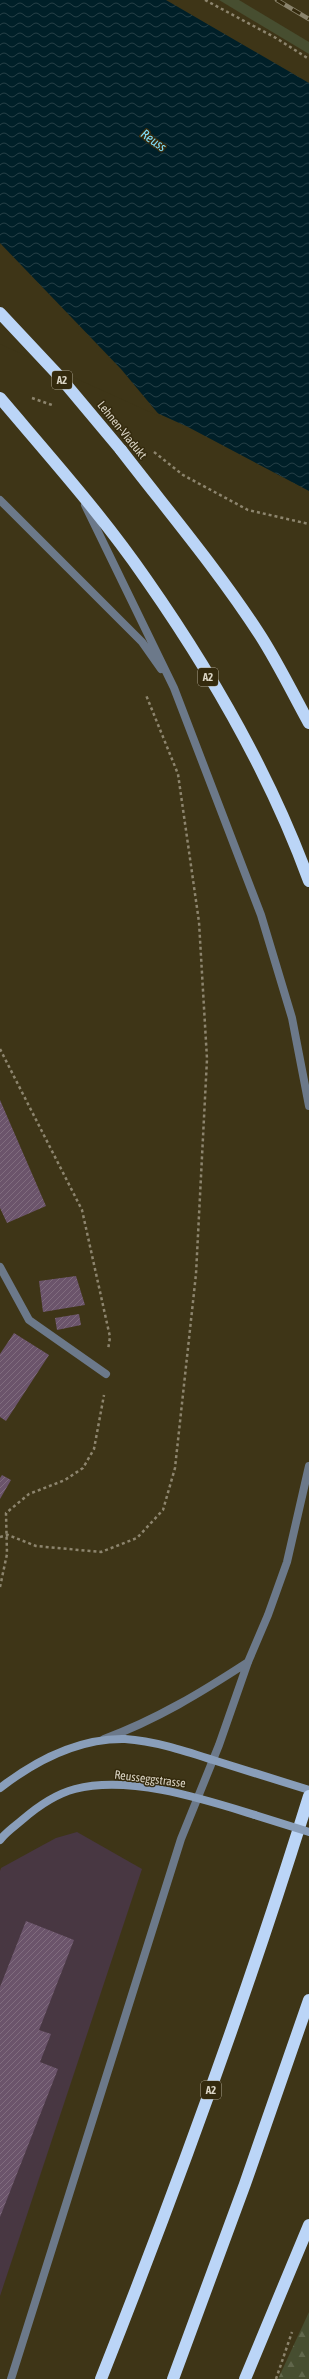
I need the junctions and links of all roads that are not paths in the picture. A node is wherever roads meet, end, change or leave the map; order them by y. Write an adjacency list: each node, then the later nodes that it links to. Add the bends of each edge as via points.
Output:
1 (0, 313): 6 (highway, Lehnen-Viadukt / A2, bridge, via 59,376 215,570 261,636)
2 (0, 398): 3 (highway, A2)
3 (78, 490): 5 (lane); 7 (highway, A2, via 146,578 192,649 253,753 293,838)
4 (0, 500): 5 (lane, via 142,642)
5 (174, 688): 8 (lane, via 261,915 292,1018)
6 (309, 723)
7 (309, 881)
8 (309, 1106)
9 (0, 1267): 10 (lane, via 29,1320)
10 (106, 1374)
11 (309, 1466): 12 (lane, via 287,1562)
12 (248, 1662): 13 (lane, via 166,1712 129,1730); 14 (lane)
13 (98, 1741): 14 (main road, via 125,1739 169,1746); 15 (main road, via 68,1749 40,1761)
14 (213, 1760): 16 (main road); 18 (lane)
15 (0, 1788)
16 (309, 1790)
17 (309, 1796): 24 (highway, A2, via 274,1909 214,2083 158,2236)
18 (198, 1798): 19 (main road, Reusseggstrasse, bridge); 20 (main road, Reusseggstrasse, via 142,1788 108,1786 76,1789 56,1796 31,1812); 23 (lane, via 181,1839)
19 (309, 1832)
20 (0, 1840)
21 (309, 2000): 25 (highway, via 246,2184)
22 (309, 2225): 26 (highway)
23 (10, 2379)
24 (101, 2379)
25 (173, 2379)
26 (246, 2379)

